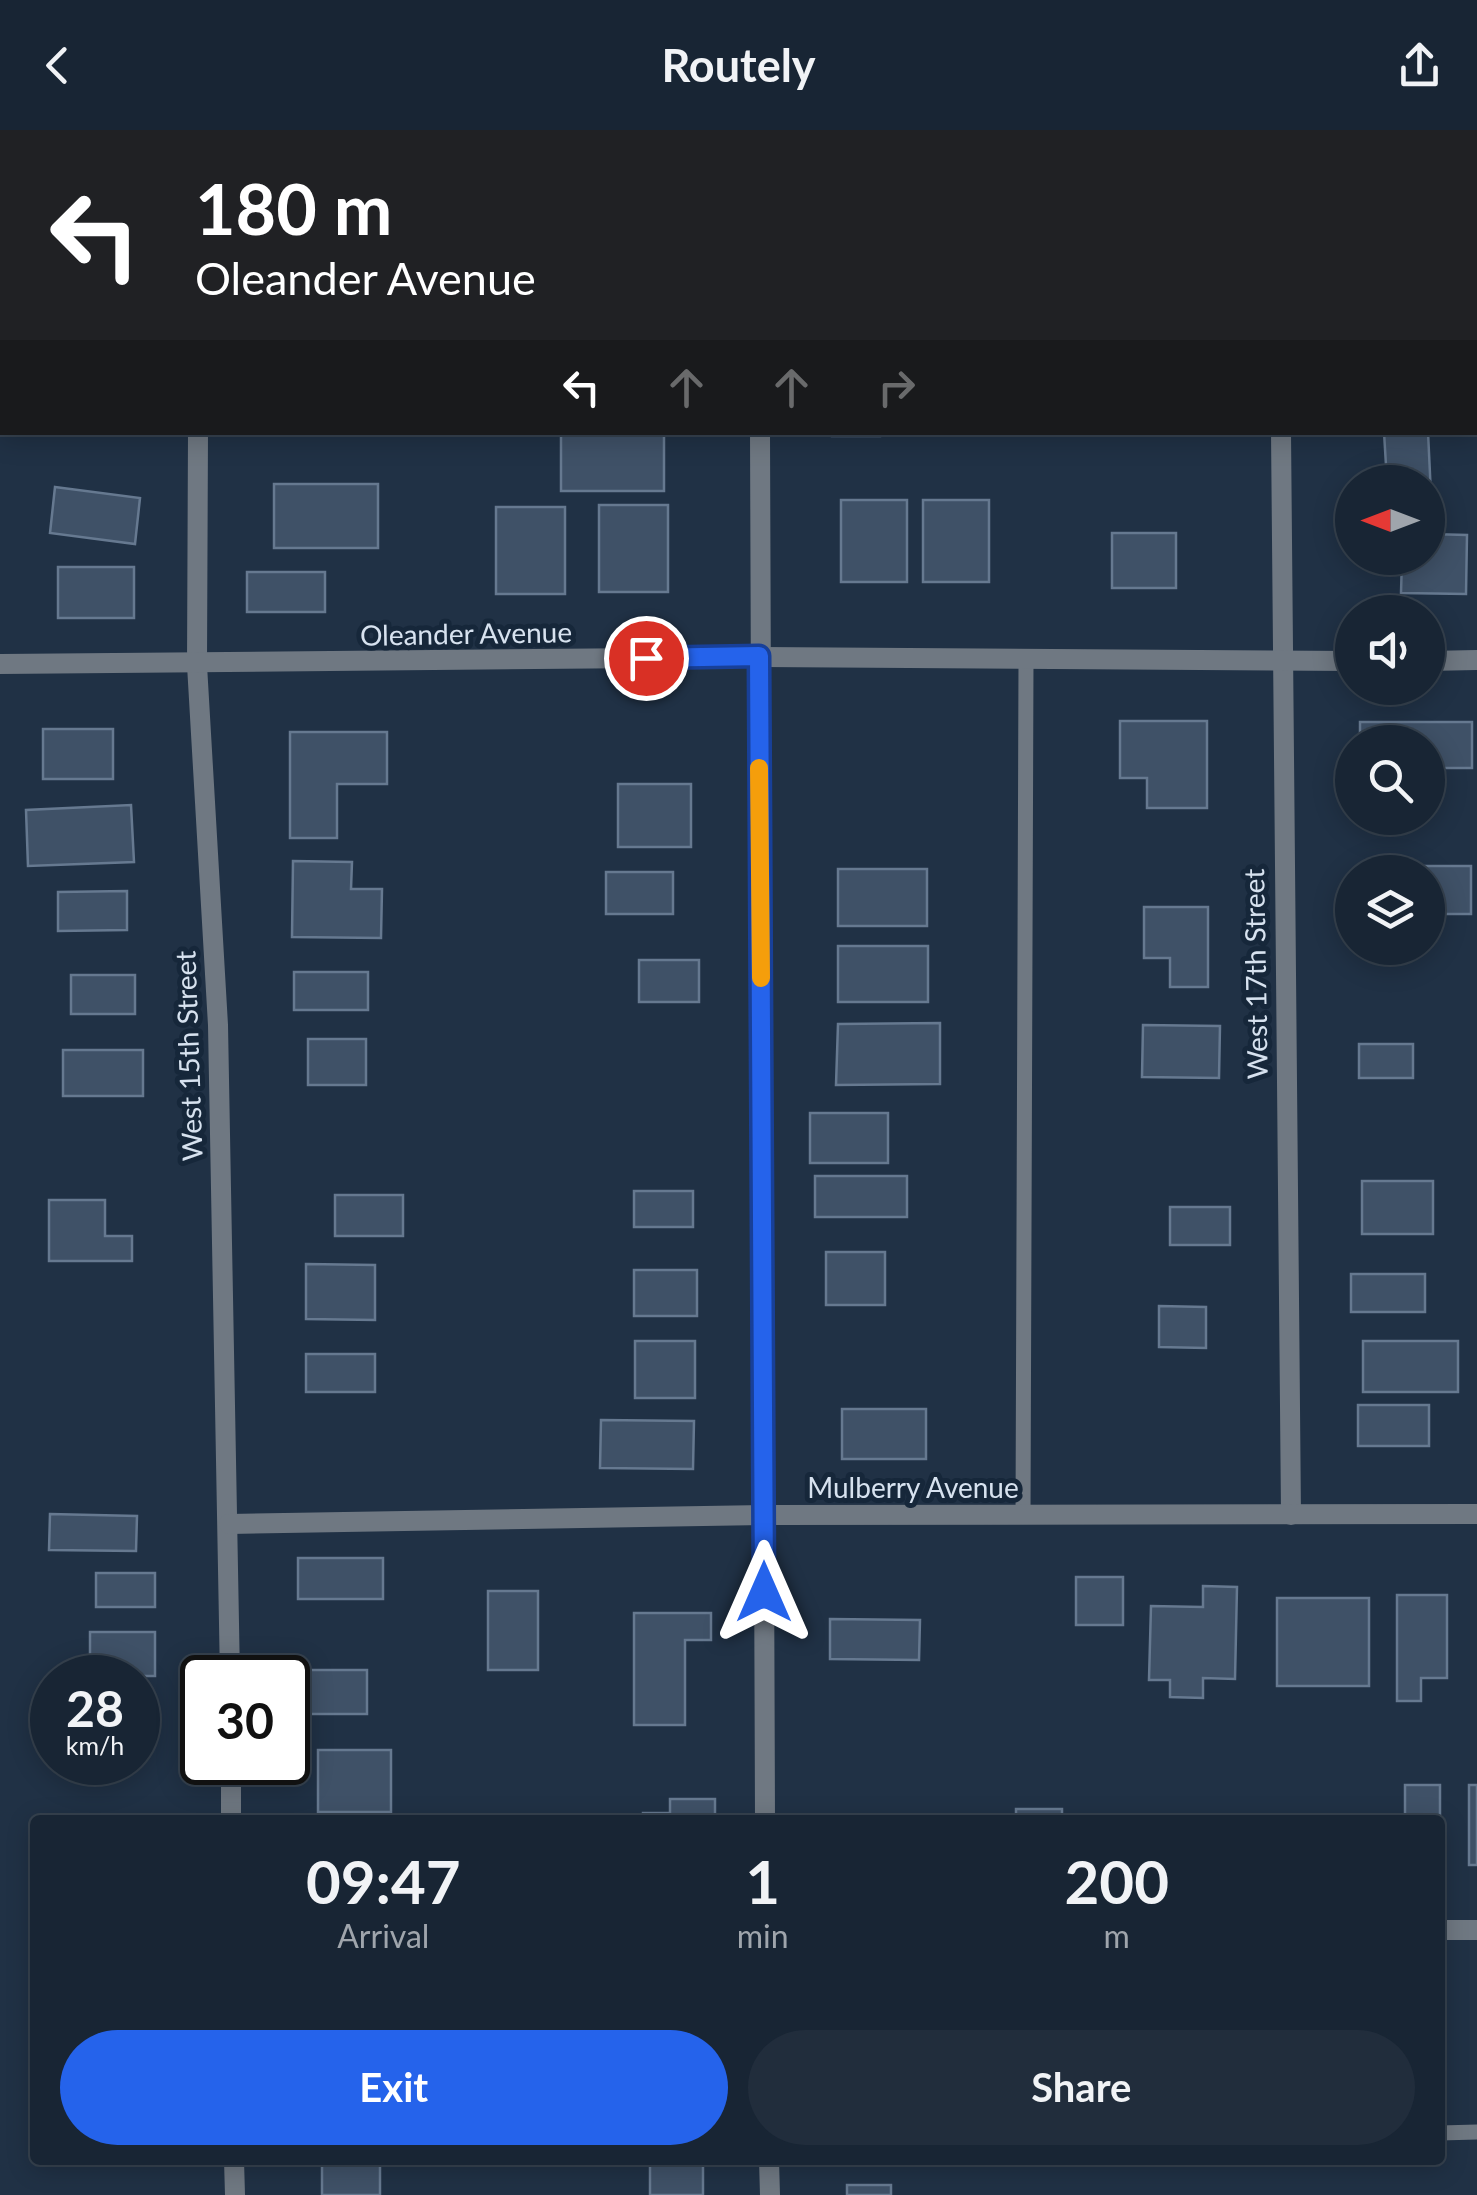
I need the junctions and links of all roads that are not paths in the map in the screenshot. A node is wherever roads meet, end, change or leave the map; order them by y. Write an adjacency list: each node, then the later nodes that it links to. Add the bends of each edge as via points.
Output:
1 (198, 435): 11 (street, West 15th Street)
2 (760, 435): 4 (street)
3 (1281, 435): 8 (street, West 17th Street)
4 (759, 656): 5 (street, Oleander Avenue); 11 (street, Oleander Avenue); 15 (street)
5 (1026, 660): 8 (street, Oleander Avenue); 13 (lane)
6 (1477, 660): 7 (street)
7 (1445, 661)
8 (1280, 662): 9 (street, Oleander Avenue); 14 (street, West 17th Street)
9 (1335, 662)
10 (0, 664): 11 (street, Oleander Avenue)
11 (197, 665): 16 (street, West 15th Street, via 218,1025)
12 (1477, 1514): 14 (street, Mulberry Avenue)
13 (1023, 1515): 14 (street, Mulberry Avenue); 15 (street, Mulberry Avenue)
14 (1291, 1515)
15 (764, 1516): 16 (street, Mulberry Avenue); 20 (street)
16 (229, 1524): 17 (street, West 15th Street)
17 (230, 1655)
18 (231, 1785): 19 (street)
19 (231, 1815)
20 (765, 1815)
21 (1445, 1930): 22 (street)
22 (1477, 1930)
23 (1477, 2132): 24 (lane)
24 (1445, 2133)
25 (234, 2165): 27 (street)
26 (769, 2165): 28 (street)
27 (234, 2195)
28 (770, 2195)

